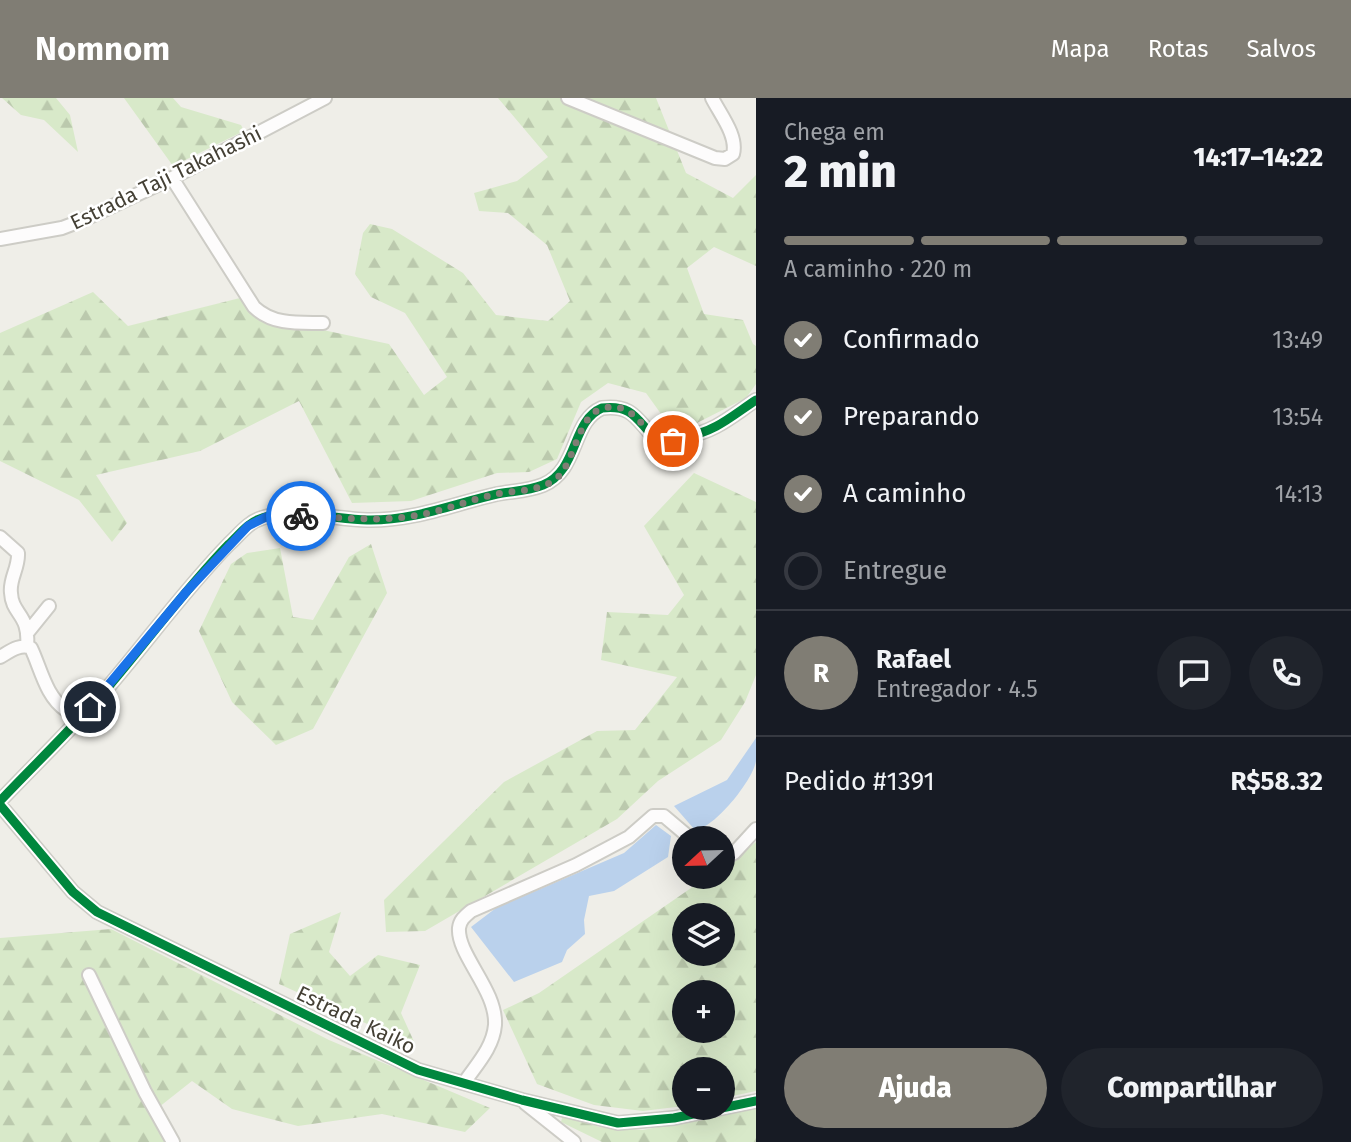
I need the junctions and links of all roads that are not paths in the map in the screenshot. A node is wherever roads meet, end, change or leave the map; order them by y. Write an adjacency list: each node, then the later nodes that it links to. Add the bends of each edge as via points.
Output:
1 (326, 98): 4 (street, Estrada Taji Takahashi)
2 (568, 98): 3 (street, via 725,159 735,147)
3 (712, 98)
4 (172, 178): 5 (street, Estrada Taji Takahashi, via 62,229); 6 (street, via 261,314 292,323)
5 (0, 239)
6 (323, 323)
7 (756, 400): 14 (street, via 699,435 666,442 659,442 627,409 597,410 586,422 564,470 528,490 392,519 288,515 254,522 221,553 108,688)
8 (0, 537): 10 (street, via 18,554 10,589)
9 (49, 606): 10 (street)
10 (28, 632): 11 (street)
11 (27, 646): 12 (street); 13 (street, via 62,707 80,709)
12 (0, 657)
13 (89, 687)
14 (0, 803): 19 (street, Estrada Kaiko, via 73,892 97,912 418,1070)
15 (676, 826): 19 (street, via 664,816 653,816 629,838 463,918 459,929 462,943 490,997 495,1023 489,1046)
16 (756, 829): 17 (street)
17 (735, 852)
18 (89, 975): 23 (street)
19 (464, 1083): 20 (street, Estrada Kaiko)
20 (522, 1100): 21 (street, Estrada Kaiko, via 618,1123 674,1118); 22 (street)
21 (756, 1101)
22 (569, 1140)
23 (173, 1142)

